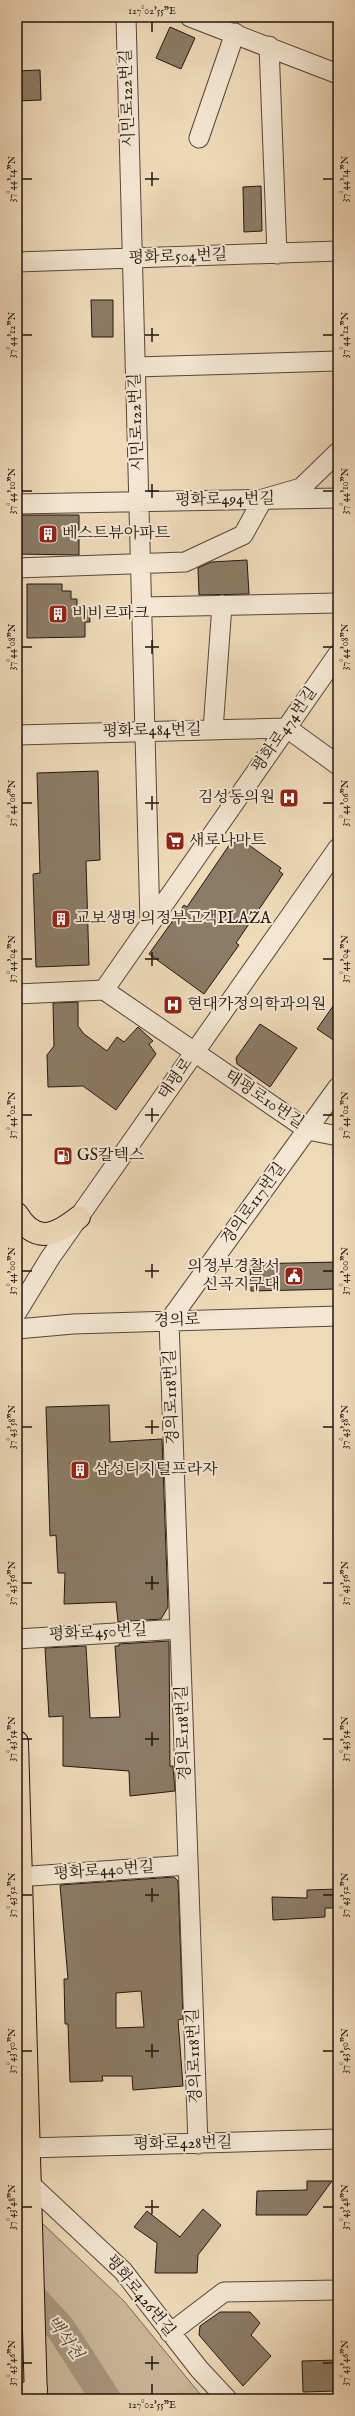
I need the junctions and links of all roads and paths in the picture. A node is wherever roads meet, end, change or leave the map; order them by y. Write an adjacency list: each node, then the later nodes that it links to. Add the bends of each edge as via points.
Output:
1 (126, 17): 9 (street, 시민로122번길)
2 (190, 17): 3 (street)
3 (235, 33): 4 (street); 6 (street)
4 (268, 46): 5 (street); 8 (street)
5 (338, 74)
6 (199, 138)
7 (338, 251): 8 (street, 평화로504번길)
8 (277, 254): 9 (street, 평화로504번길)
9 (132, 259): 10 (street, 평화로504번길); 12 (street, 시민로122번길)
10 (17, 262)
11 (338, 360): 12 (street)
12 (135, 367): 16 (street, 시민로122번길)
13 (338, 452): 15 (street, via 301,488)
14 (338, 498): 15 (street, 평화로494번길)
15 (263, 499): 16 (street, 평화로494번길); 18 (street, via 243,535 185,562)
16 (139, 502): 17 (street, 평화로494번길); 18 (street, 시민로122번길)
17 (17, 504)
18 (140, 564): 19 (street); 22 (street, 시민로122번길)
19 (17, 568)
20 (338, 603): 21 (street)
21 (222, 605): 22 (street); 25 (street)
22 (142, 607): 26 (street, 시민로122번길)
23 (338, 654): 24 (street, 평화로474번길)
24 (287, 728): 25 (street, 평화로484번길); 28 (street); 30 (street, 평화로474번길)
25 (213, 730): 26 (street, 평화로484번길)
26 (145, 731): 27 (street, 평화로484번길); 30 (street, 시민로122번길)
27 (17, 735)
28 (338, 765)
29 (338, 848): 33 (street, 태평로)
30 (150, 923): 31 (street, 평화로474번길)
31 (104, 990): 32 (street); 33 (street, 태평로10번길)
32 (17, 994)
33 (194, 1053): 35 (street, 태평로10번길); 38 (street, 태평로)
34 (338, 1087): 35 (street, 경의로117번길)
35 (308, 1130): 36 (street, 태평로10번길); 41 (street, 경의로117번길)
36 (338, 1136)
37 (17, 1214): 38 (main road, via 29,1228 43,1234 61,1231)
38 (79, 1216): 39 (street, 태평로)
39 (17, 1312)
40 (338, 1316): 41 (street, 경의로)
41 (169, 1321): 42 (street, 경의로); 43 (street, 경의로118번길)
42 (17, 1328)
43 (180, 1629): 44 (street, 평화로450번길); 46 (street, 경의로118번길)
44 (17, 1639)
45 (17, 1742): 47 (main road)
46 (188, 1865): 47 (street, 평화로440번길); 50 (street, 경의로118번길)
47 (19, 1877): 48 (main road)
48 (22, 2120): 51 (main road)
49 (338, 2139): 50 (street, 평화로428번길)
50 (198, 2144): 51 (street, 평화로428번길)
51 (28, 2148): 52 (main road)
52 (29, 2183): 54 (street, 평화로426번길, via 123,2271); 55 (main road)
53 (338, 2290): 54 (street, via 224,2292)
54 (170, 2333): 57 (street, 평화로426번길, via 198,2369)
55 (36, 2394): 56 (main road)
56 (17, 2398)
57 (228, 2399)

